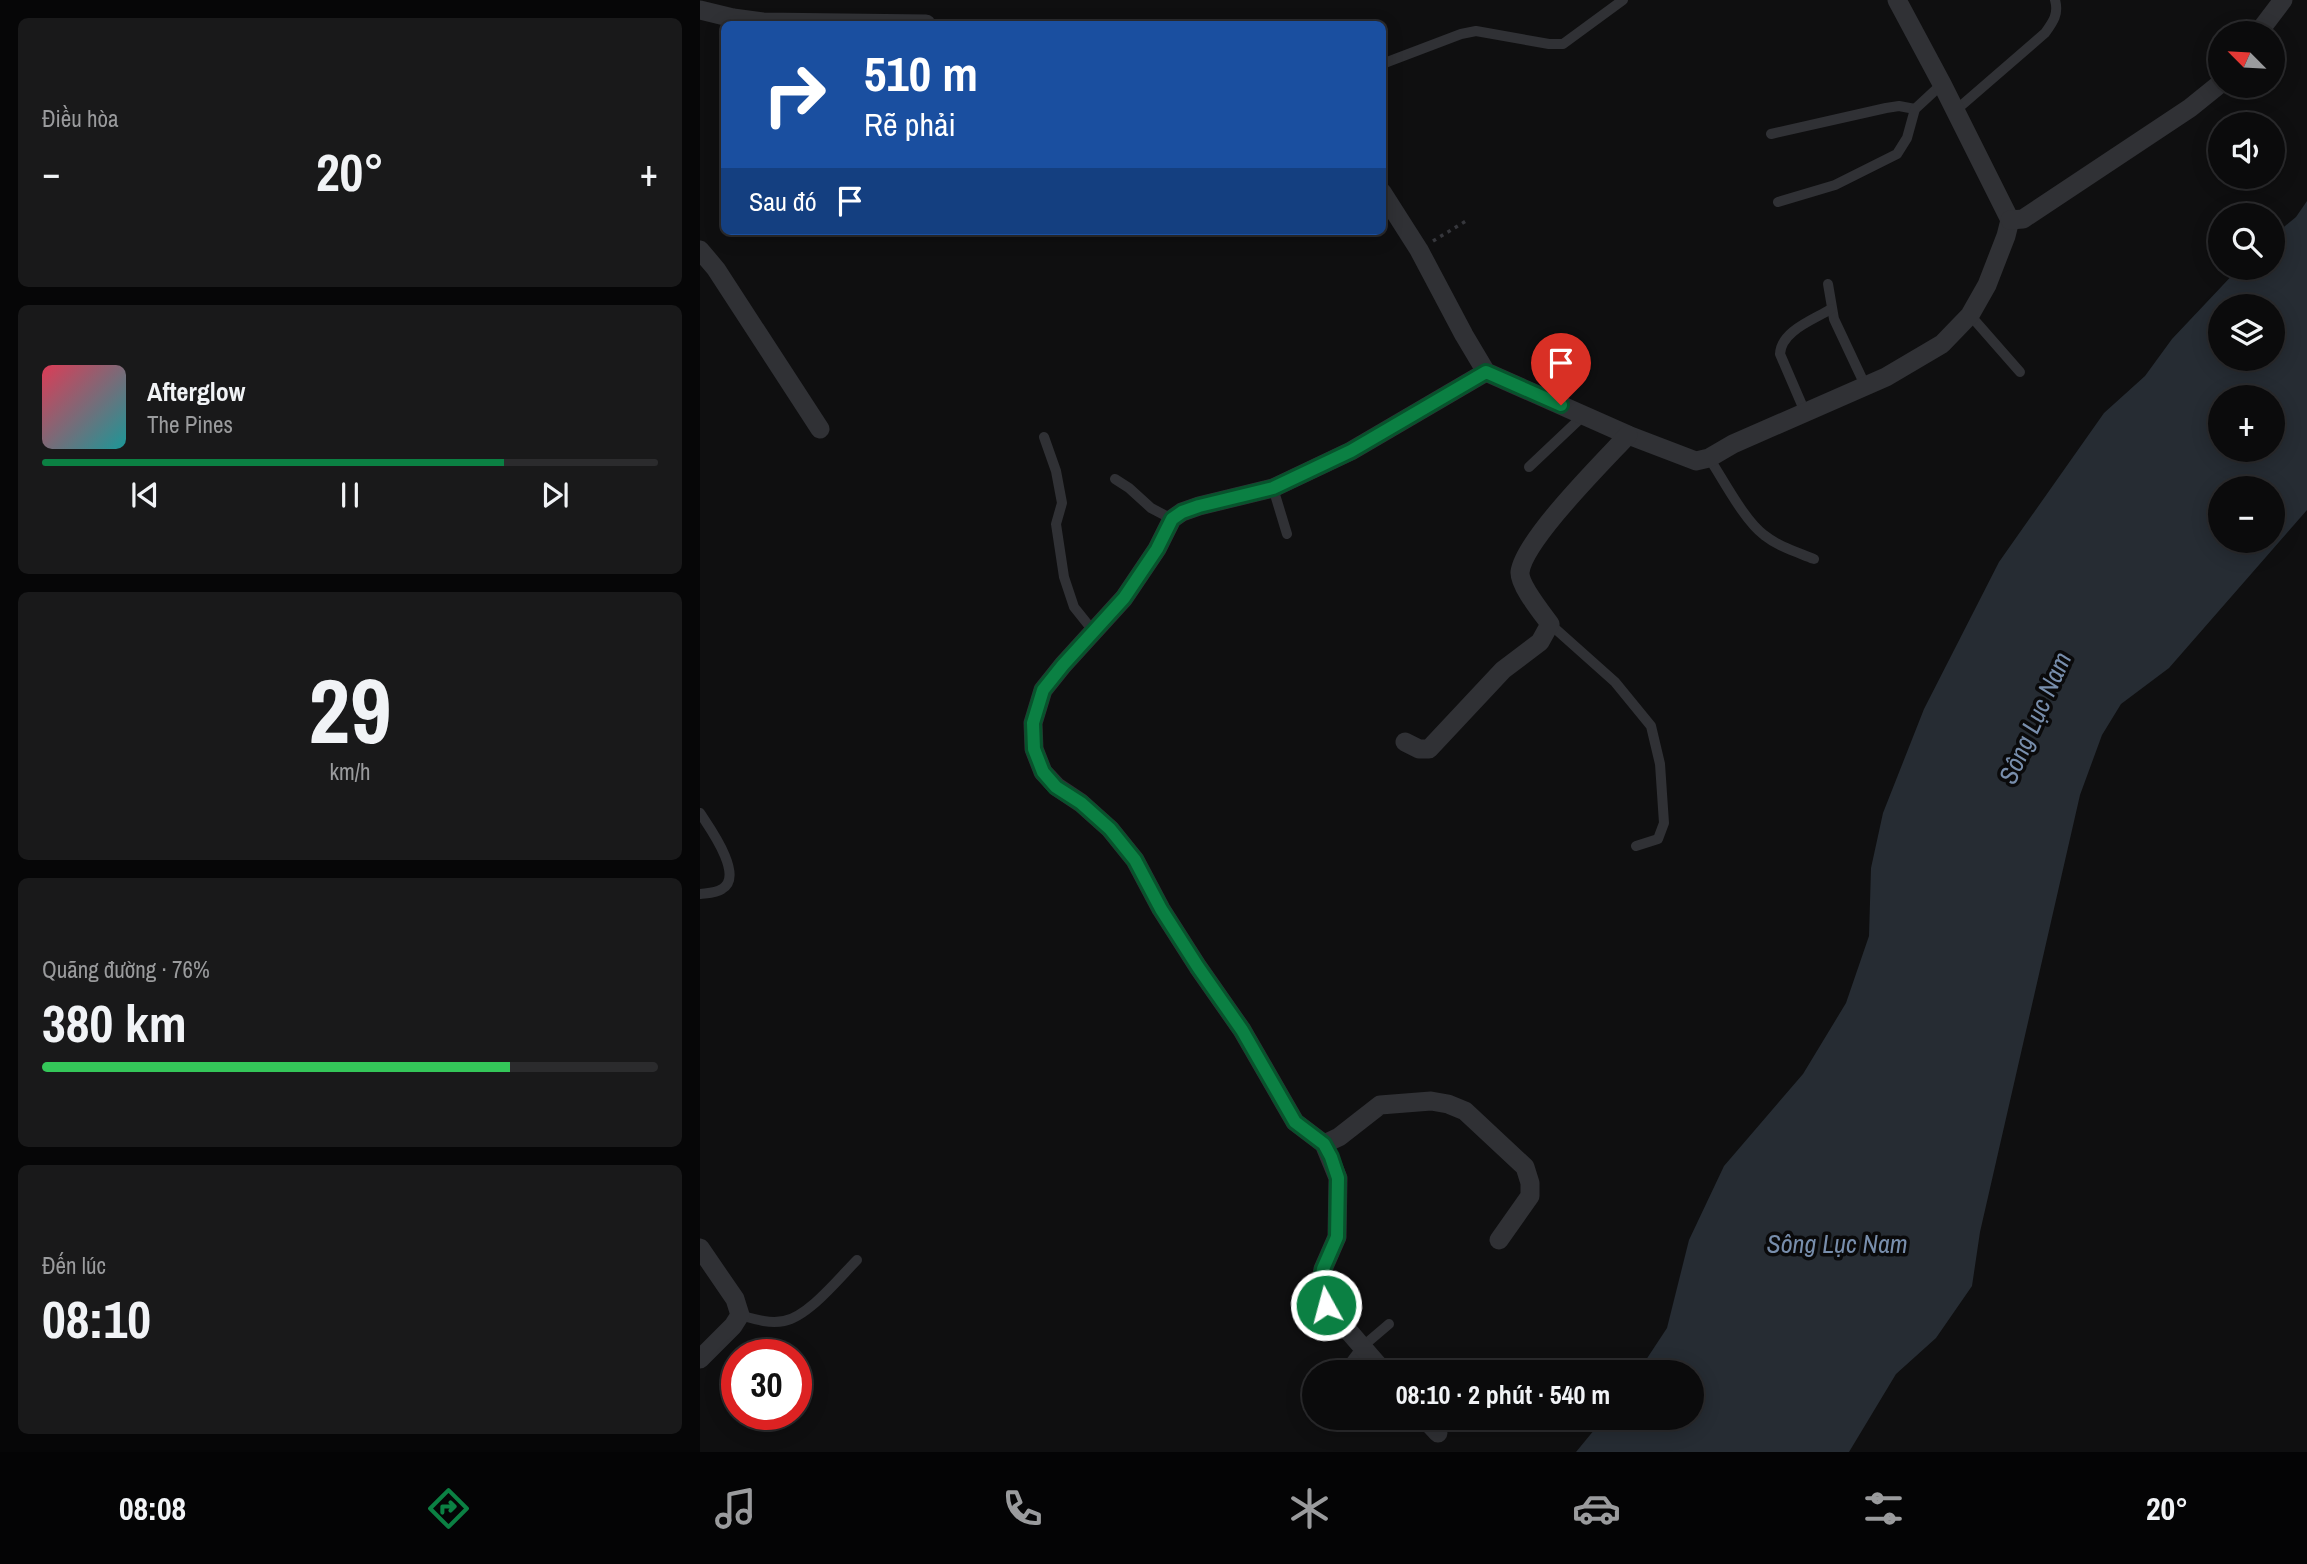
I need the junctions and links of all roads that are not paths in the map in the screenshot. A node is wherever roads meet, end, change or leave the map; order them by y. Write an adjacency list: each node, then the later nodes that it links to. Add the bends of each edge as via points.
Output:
1 (1623, 0): 8 (lane, via 1563,44 1476,31)
2 (1897, 0): 9 (street)
3 (2055, 0): 12 (lane, via 2055,19 2045,33)
4 (2283, 0): 7 (street)
5 (700, 10): 6 (street)
6 (756, 21)
7 (2267, 21)
8 (1386, 62)
9 (1942, 84): 11 (lane); 12 (street)
10 (2208, 93): 16 (street, via 2022,219)
11 (1915, 109): 13 (lane, via 1899,106); 15 (lane, via 1897,154 1835,185)
12 (1955, 111): 16 (street)
13 (1771, 134)
14 (1386, 198): 21 (street)
15 (1778, 202)
16 (2010, 220): 20 (street, via 1987,285)
17 (700, 250): 26 (street)
18 (1828, 284): 19 (lane)
19 (1831, 309): 23 (lane); 24 (lane, via 1785,337 1780,345)
20 (1970, 315): 22 (lane); 23 (street, via 1942,344)
21 (1486, 372): 25 (street); 32 (street, via 1351,451)
22 (2020, 372)
23 (1865, 385): 24 (street)
24 (1805, 412): 29 (street)
25 (1585, 415): 27 (street); 30 (lane)
26 (820, 429)
27 (1628, 436): 29 (street, via 1696,461); 36 (street, via 1550,522 1523,564 1519,574 1523,585)
28 (1044, 437): 37 (lane, via 1062,503 1056,524 1064,577 1074,607)
29 (1709, 458): 35 (lane, via 1761,533)
30 (1529, 467)
31 (1115, 479): 33 (lane)
32 (1273, 488): 33 (street, via 1199,506); 34 (lane)
33 (1172, 519): 37 (street, via 1124,598)
34 (1287, 534)
35 (1814, 559)
36 (1550, 624): 38 (street, via 1539,642 1503,670 1429,748); 40 (lane, via 1615,682 1651,726 1660,764 1664,823 1658,839)
37 (1095, 632): 42 (street, via 1043,690 1033,723 1034,749 1043,772 1110,829 1135,860 1295,1122)
38 (1405, 742)
39 (700, 813): 41 (lane, via 723,849 730,875 722,890)
40 (1636, 846)
41 (700, 894)
42 (1324, 1144): 43 (street, via 1380,1105 1431,1101 1465,1111 1525,1167 1531,1183 1530,1196); 48 (street, via 1338,1178 1337,1237 1320,1285 1326,1305)
43 (1499, 1240)
44 (700, 1248): 46 (street, via 735,1298)
45 (857, 1260): 46 (lane, via 802,1314 784,1321)
46 (740, 1315): 49 (street)
47 (1390, 1324): 48 (lane)
48 (1362, 1347): 50 (lane); 51 (street)
49 (700, 1359)
50 (1352, 1360)
51 (1373, 1360)
52 (1435, 1430): 53 (street)
53 (1438, 1433)

